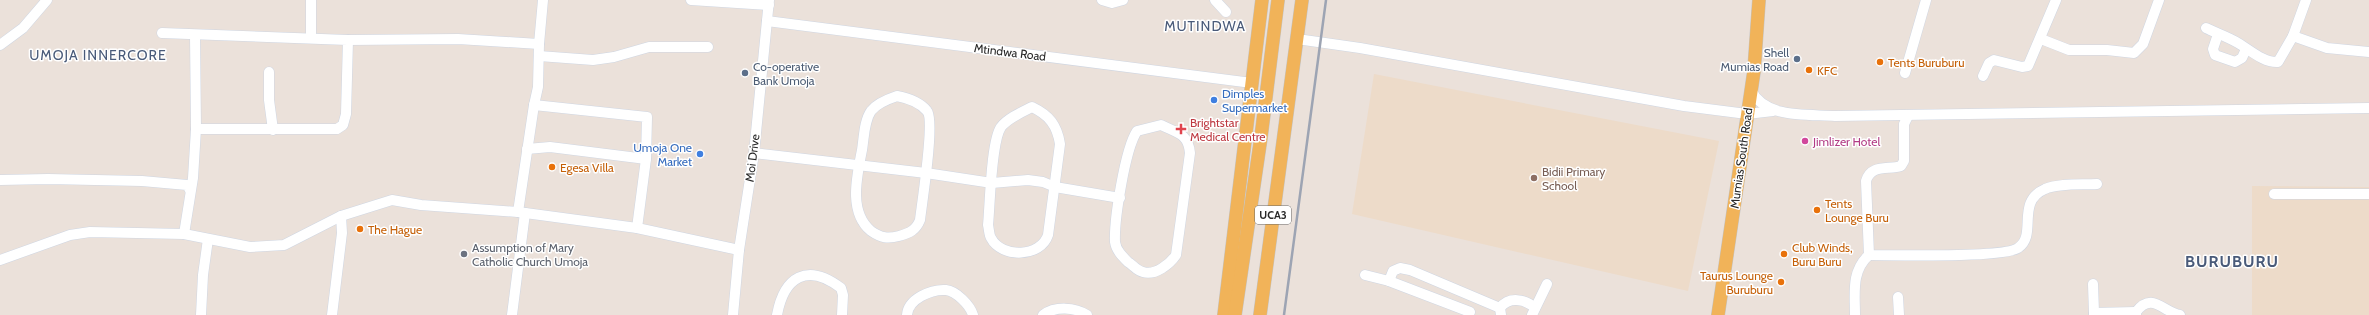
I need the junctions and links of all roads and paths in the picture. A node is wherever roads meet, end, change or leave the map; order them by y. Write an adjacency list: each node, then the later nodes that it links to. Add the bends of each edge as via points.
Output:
1 (47, 0): 29 (street, via 23,28)
2 (311, 0): 24 (street)
3 (543, 0): 28 (street)
4 (691, 0): 16 (street)
5 (1102, 0): 6 (street, via 1112,3)
6 (1123, 0)
7 (1215, 0): 17 (street)
8 (1262, 0): 37 (main road, UCA3)
9 (1278, 0): 89 (main road, UCA3)
10 (1302, 0): 25 (main road, UCA3)
11 (1759, 0): 38 (main road, Mumias South Road)
12 (1926, 0): 35 (street)
13 (2056, 0): 26 (street)
14 (2159, 0): 26 (street, via 2143,44 2134,53 2069,50)
15 (2306, 0): 23 (street)
16 (769, 2): 18 (street, Moi Drive)
17 (1226, 12)
18 (767, 21): 37 (street, Mtindwa Road); 47 (street, Moi Drive)
19 (2206, 28): 21 (street)
20 (162, 34): 22 (street)
21 (2218, 34): 31 (street); 31 (street, via 2213,49 2215,55 2235,62 2241,60)
22 (195, 35): 24 (street); 44 (street)
23 (2292, 36): 31 (street, via 2278,62); 32 (street, via 2327,48)
24 (311, 37): 27 (street)
25 (1297, 39): 42 (street, via 1684,106); 90 (main road, UCA3)
26 (2041, 39): 36 (street, via 2028,66 2022,67 1994,60 1989,63)
27 (348, 40): 28 (street, via 458,39); 45 (street, via 350,49 344,125 331,131)
28 (539, 44): 33 (street)
29 (0, 45)
30 (708, 48): 33 (street, via 649,46 614,57 593,60)
31 (2246, 49)
32 (2369, 52)
33 (539, 56): 39 (street, via 538,87)
34 (269, 72): 45 (street)
35 (1905, 73)
36 (1983, 76)
37 (1252, 82): 88 (main road, UCA3)
38 (1751, 90): 41 (street, via 1754,97); 42 (main road, Mumias South Road)
39 (534, 105): 46 (street); 48 (street, via 647,117)
40 (2369, 108): 43 (street)
41 (1775, 111): 42 (street); 43 (street)
42 (1747, 114): 91 (main road, Mumias South Road)
43 (1903, 118): 65 (street, via 1904,161 1901,166 1873,171 1866,181)
44 (196, 129): 45 (street); 55 (street)
45 (273, 130)
46 (527, 149): 48 (street, via 550,147); 59 (street)
47 (754, 153): 49 (street); 64 (street, Moi Drive)
48 (646, 159): 61 (street)
49 (859, 164): 50 (street); 50 (street, via 856,206 859,216 865,226 878,236 889,239 913,231 917,227); 50 (street, via 866,122 871,112 877,105 897,96 908,98 927,111 930,117)
50 (926, 172): 52 (street)
51 (0, 180): 55 (street, via 142,181 187,185)
52 (992, 183): 54 (street, via 1028,180); 54 (street, via 988,225 990,238 1000,247 1018,252 1038,250 1045,244); 54 (street, via 996,141 1000,128 1032,108 1046,114 1058,133 1060,144)
53 (2097, 184): 65 (street, via 2045,189 2036,195 2028,207 2025,240 2017,250 1928,256)
54 (1055, 186): 58 (street)
55 (190, 190): 62 (street)
56 (2274, 194): 57 (street)
57 (2369, 194)
58 (1120, 198): 58 (street, via 1115,242 1122,256 1145,273 1153,272 1172,261 1176,255 1190,153 1189,142 1184,136 1161,125 1137,131 1127,157)
59 (522, 212): 60 (street, via 421,205 392,200); 61 (street); 80 (street)
60 (342, 216): 63 (street, via 284,245 250,247); 79 (street)
61 (637, 228): 64 (street)
62 (184, 234): 63 (street); 66 (street, via 90,232 70,235)
63 (208, 239): 78 (street)
64 (739, 250): 81 (street, Moi Drive)
65 (1869, 255): 92 (street, via 1863,260 1855,275)
66 (0, 260)
67 (1366, 275): 68 (street)
68 (1389, 281): 72 (street, via 1393,271 1400,268); 75 (street)
69 (1547, 284): 73 (street)
70 (2093, 284): 76 (street)
71 (1898, 297): 93 (street)
72 (1476, 298): 74 (street); 75 (street)
73 (1534, 311): 74 (street, via 1518,299 1505,303)
74 (1500, 312)
75 (1470, 313)
76 (2094, 314): 77 (street)
77 (2136, 314): 94 (street, via 2140,307 2154,303)
78 (201, 315)
79 (332, 315)
80 (512, 315)
81 (732, 315)
82 (777, 315): 83 (street, via 784,291 792,283 805,275 818,274 841,288)
83 (842, 315)
84 (907, 315): 85 (street, via 909,305 913,301 933,292 945,290 953,292)
85 (973, 315)
86 (1043, 315): 87 (street, via 1069,308 1078,309)
87 (1087, 315)
88 (1224, 315)
89 (1236, 315)
90 (1260, 315)
91 (1718, 315)
92 (1855, 315)
93 (1899, 315)
94 (2180, 315)

